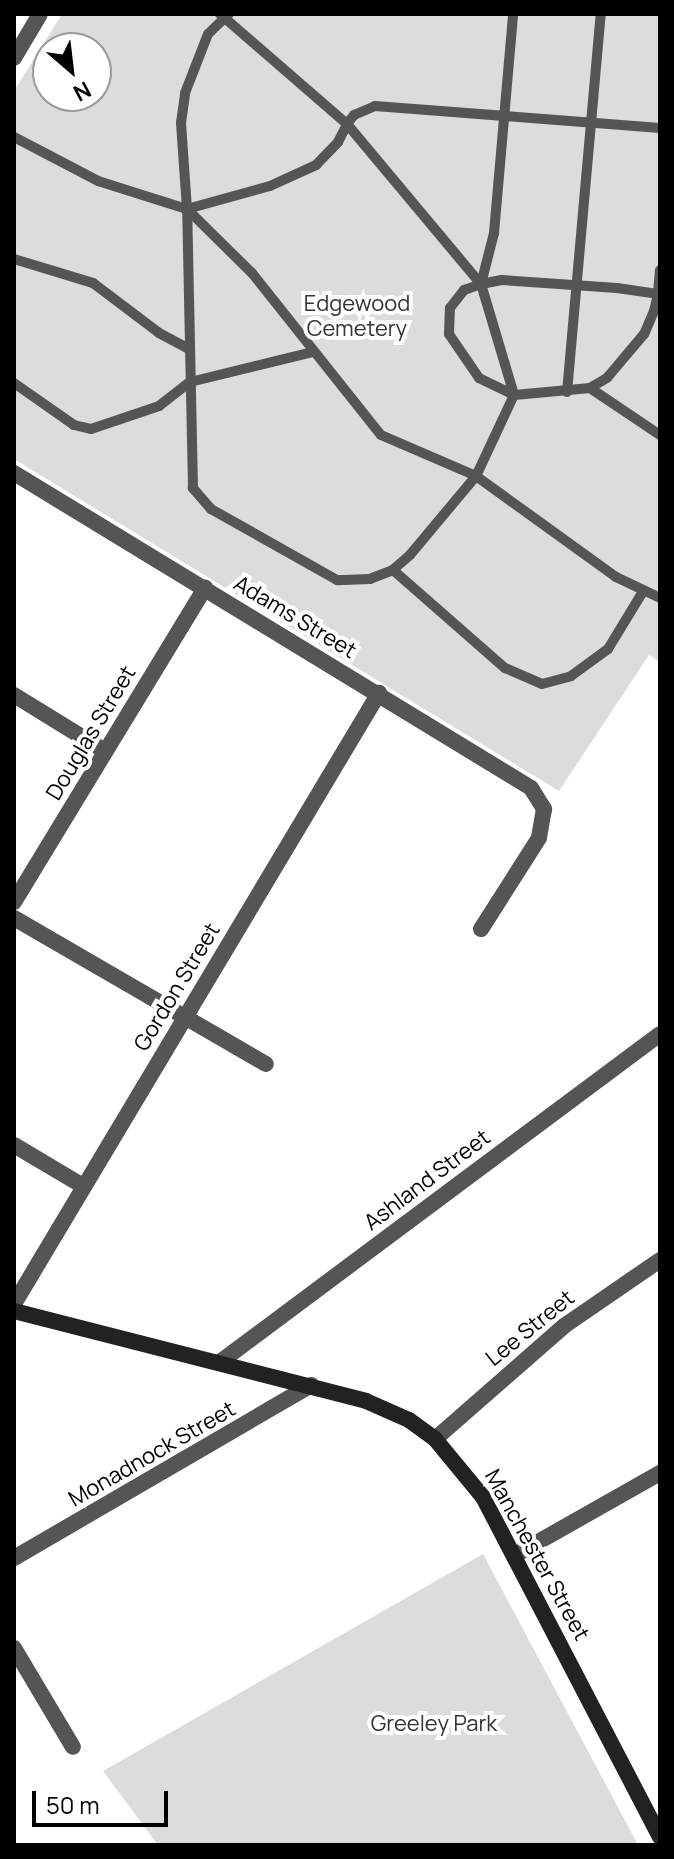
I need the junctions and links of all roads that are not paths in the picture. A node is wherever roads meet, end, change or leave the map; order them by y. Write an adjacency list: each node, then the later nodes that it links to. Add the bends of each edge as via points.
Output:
1 (40, 14): 5 (street)
2 (224, 14): 8 (lane); 11 (lane, via 208,34 185,93 181,123)
3 (513, 14): 6 (lane)
4 (601, 14): 7 (lane)
5 (14, 58)
6 (504, 116): 7 (lane); 8 (lane, via 375,106 362,109); 14 (lane, via 494,233)
7 (587, 123): 9 (lane); 15 (lane)
8 (347, 124): 11 (lane, via 316,165 270,186); 14 (lane)
9 (660, 128)
10 (14, 137): 11 (lane, via 98,181)
11 (187, 209): 17 (lane); 18 (lane, via 252,273)
12 (14, 259): 17 (lane, via 93,283)
13 (660, 270): 16 (lane)
14 (481, 284): 15 (lane); 23 (lane); 23 (lane, via 464,290 450,308 449,334 479,378)
15 (575, 285): 16 (lane); 22 (lane)
16 (659, 294): 21 (lane, via 644,334 607,378)
17 (189, 349): 19 (lane)
18 (313, 352): 19 (lane); 26 (lane, via 381,435)
19 (190, 382): 20 (lane, via 159,406 91,429 74,425); 28 (lane, via 188,453 198,498 337,580 370,579)
20 (14, 383)
21 (590, 388): 22 (lane); 24 (lane)
22 (567, 392): 23 (lane)
23 (514, 395): 26 (lane)
24 (660, 435)
25 (19, 476): 27 (street); 29 (street, Adams Street)
26 (476, 476): 28 (lane); 30 (lane)
27 (14, 495)
28 (393, 570): 30 (lane, via 505,668 542,684 571,676 608,649)
29 (205, 588): 32 (street, Adams Street); 34 (street, Douglas Street)
30 (642, 593): 31 (lane)
31 (660, 598)
32 (379, 693): 37 (street, Adams Street, via 515,775 539,796 544,809 539,838); 38 (street, Gordon Street)
33 (14, 695): 34 (street)
34 (105, 751): 35 (street, Douglas Street)
35 (14, 902)
36 (14, 918): 38 (street)
37 (481, 929)
38 (185, 1018): 40 (street); 42 (street, Gordon Street)
39 (660, 1034): 46 (street, Ashland Street)
40 (266, 1064)
41 (14, 1145): 42 (street)
42 (83, 1186): 44 (street, Gordon Street)
43 (660, 1260): 48 (street, Lee Street, via 564,1326)
44 (14, 1304)
45 (14, 1311): 46 (street, Manchester Street)
46 (220, 1362): 47 (street, Manchester Street)
47 (311, 1385): 48 (street, Manchester Street, via 391,1411); 51 (street, Monadnock Street)
48 (435, 1439): 50 (street, Manchester Street, via 467,1473)
49 (660, 1473): 50 (street)
50 (515, 1555): 54 (street, Manchester Street)
51 (14, 1558)
52 (14, 1648): 53 (street)
53 (73, 1747)
54 (660, 1837)

